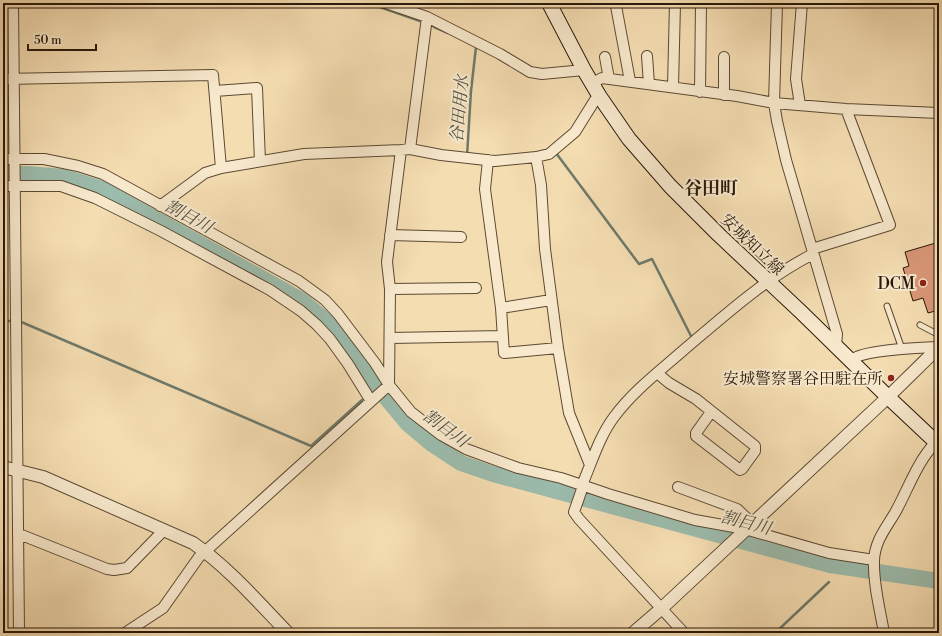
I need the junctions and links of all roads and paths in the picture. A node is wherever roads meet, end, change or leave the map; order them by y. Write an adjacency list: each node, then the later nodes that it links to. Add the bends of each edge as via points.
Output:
1 (13, 3): 14 (street)
2 (386, 3): 9 (street)
3 (549, 3): 13 (main road, 安城知立線)
4 (675, 3): 19 (street)
5 (701, 3): 21 (street)
6 (777, 3): 24 (street)
7 (802, 3): 25 (street, via 796,79)
8 (616, 6): 16 (street)
9 (427, 17): 13 (street, via 530,72 542,74); 28 (street)
10 (647, 56): 18 (street)
11 (605, 57): 15 (street)
12 (724, 57): 22 (street)
13 (584, 70): 17 (main road, 安城知立線)
14 (8, 79): 20 (street, via 213,75); 32 (street)
15 (609, 79): 16 (street); 17 (street, via 602,78)
16 (630, 81): 18 (street)
17 (592, 83): 23 (main road, 安城知立線)
18 (649, 84): 19 (street)
19 (673, 87): 21 (street)
20 (215, 91): 33 (street, via 257,88); 34 (street)
21 (700, 92): 22 (street)
22 (724, 95): 24 (street)
23 (600, 97): 29 (street, via 595,100 575,132 549,154); 41 (main road, 安城知立線, via 629,139 670,186)
24 (774, 103): 25 (street); 40 (street, via 786,160)
25 (800, 105): 26 (street)
26 (846, 109): 27 (street); 40 (street, via 890,225)
27 (939, 113)
28 (406, 149): 31 (street); 33 (street, via 304,154); 38 (street)
29 (536, 157): 31 (street); 44 (street, via 541,185)
30 (3, 159): 32 (street)
31 (488, 160): 46 (street, via 486,189)
32 (14, 162): 35 (street); 37 (street, via 44,159 103,174)
33 (260, 162): 34 (street)
34 (221, 168): 37 (street, via 205,173)
35 (15, 185): 36 (street); 59 (street, via 61,186 95,198 270,290 301,311 321,330 348,364); 64 (street)
36 (3, 186)
37 (160, 206): 57 (street, via 311,289 338,314 376,363)
38 (390, 235): 39 (street); 43 (street, via 387,262)
39 (461, 237)
40 (812, 251): 41 (street); 52 (street, via 837,334)
41 (768, 282): 52 (main road, 安城知立線); 56 (street)
42 (476, 288): 43 (street)
43 (390, 289): 50 (street)
44 (551, 300): 46 (street); 54 (street)
45 (888, 306): 51 (lane)
46 (501, 308): 49 (street)
47 (920, 325): 48 (lane)
48 (939, 335)
49 (503, 336): 50 (street); 54 (street, via 504,353)
50 (390, 338): 57 (street)
51 (901, 345): 53 (street); 55 (street, via 857,356)
52 (836, 346): 55 (main road, 安城知立線)
53 (939, 347): 58 (street)
54 (558, 348): 62 (street, via 569,413)
55 (851, 360): 58 (main road, 安城知立線)
56 (657, 373): 60 (street); 62 (street, via 633,393 614,417 596,449)
57 (389, 385): 59 (street); 65 (street, via 412,412 441,435 466,449)
58 (888, 397): 61 (main road, 安城知立線); 67 (street)
59 (371, 401): 70 (street)
60 (711, 412): 60 (street, via 755,446 756,451 742,469 696,436 696,432)
61 (938, 444): 71 (street, via 928,450 916,470 896,512 880,537)
62 (590, 466): 65 (street)
63 (3, 467): 64 (street)
64 (18, 470): 68 (street, via 58,483); 69 (street)
65 (582, 487): 67 (street, via 695,520); 72 (street, via 574,512)
66 (678, 487): 67 (street, via 737,509)
67 (749, 526): 71 (street, via 828,553); 72 (street)
68 (164, 530): 69 (street, via 126,568 114,570); 70 (street)
69 (18, 534): 73 (street)
70 (205, 551): 74 (street, via 163,608); 75 (street)
71 (874, 560): 78 (street)
72 (662, 608): 76 (street); 77 (street)
73 (19, 633)
74 (125, 633)
75 (288, 633)
76 (633, 633)
77 (684, 633)
78 (884, 633)

